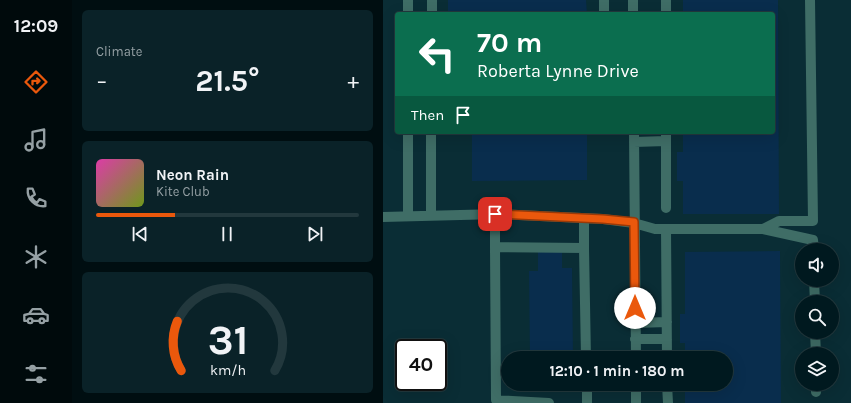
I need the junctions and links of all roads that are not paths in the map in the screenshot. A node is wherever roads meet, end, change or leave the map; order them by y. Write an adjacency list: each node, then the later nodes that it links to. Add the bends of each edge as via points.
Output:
1 (408, 0): 7 (street)
2 (432, 0): 8 (street)
3 (604, 0): 9 (street)
4 (633, 0): 10 (street)
5 (666, 0): 11 (street)
6 (810, 0): 23 (street, via 813,221 779,221)
7 (408, 12)
8 (432, 12)
9 (604, 12)
10 (633, 12)
11 (666, 12)
12 (408, 134): 19 (street)
13 (431, 134): 18 (street)
14 (634, 137): 15 (street); 22 (street)
15 (666, 137): 16 (street)
16 (666, 208)
17 (495, 214): 18 (street); 21 (street); 26 (street)
18 (431, 215): 19 (street)
19 (408, 216): 20 (street)
20 (383, 217)
21 (584, 218): 22 (street); 27 (street)
22 (634, 222): 24 (street, via 655,229); 29 (street)
23 (763, 228): 24 (street); 25 (street, via 813,240)
24 (666, 229): 28 (street)
25 (813, 243)
26 (495, 247): 27 (street); 38 (street, via 496,400)
27 (584, 248): 32 (street)
28 (667, 322): 29 (street); 31 (street)
29 (635, 323): 30 (street)
30 (635, 339): 31 (street); 33 (street)
31 (667, 339): 34 (street)
32 (586, 351)
33 (636, 351)
34 (667, 351)
35 (587, 391): 39 (street)
36 (636, 391): 40 (street)
37 (667, 391): 41 (street)
38 (549, 403)
39 (587, 403)
40 (636, 403)
41 (668, 403)

